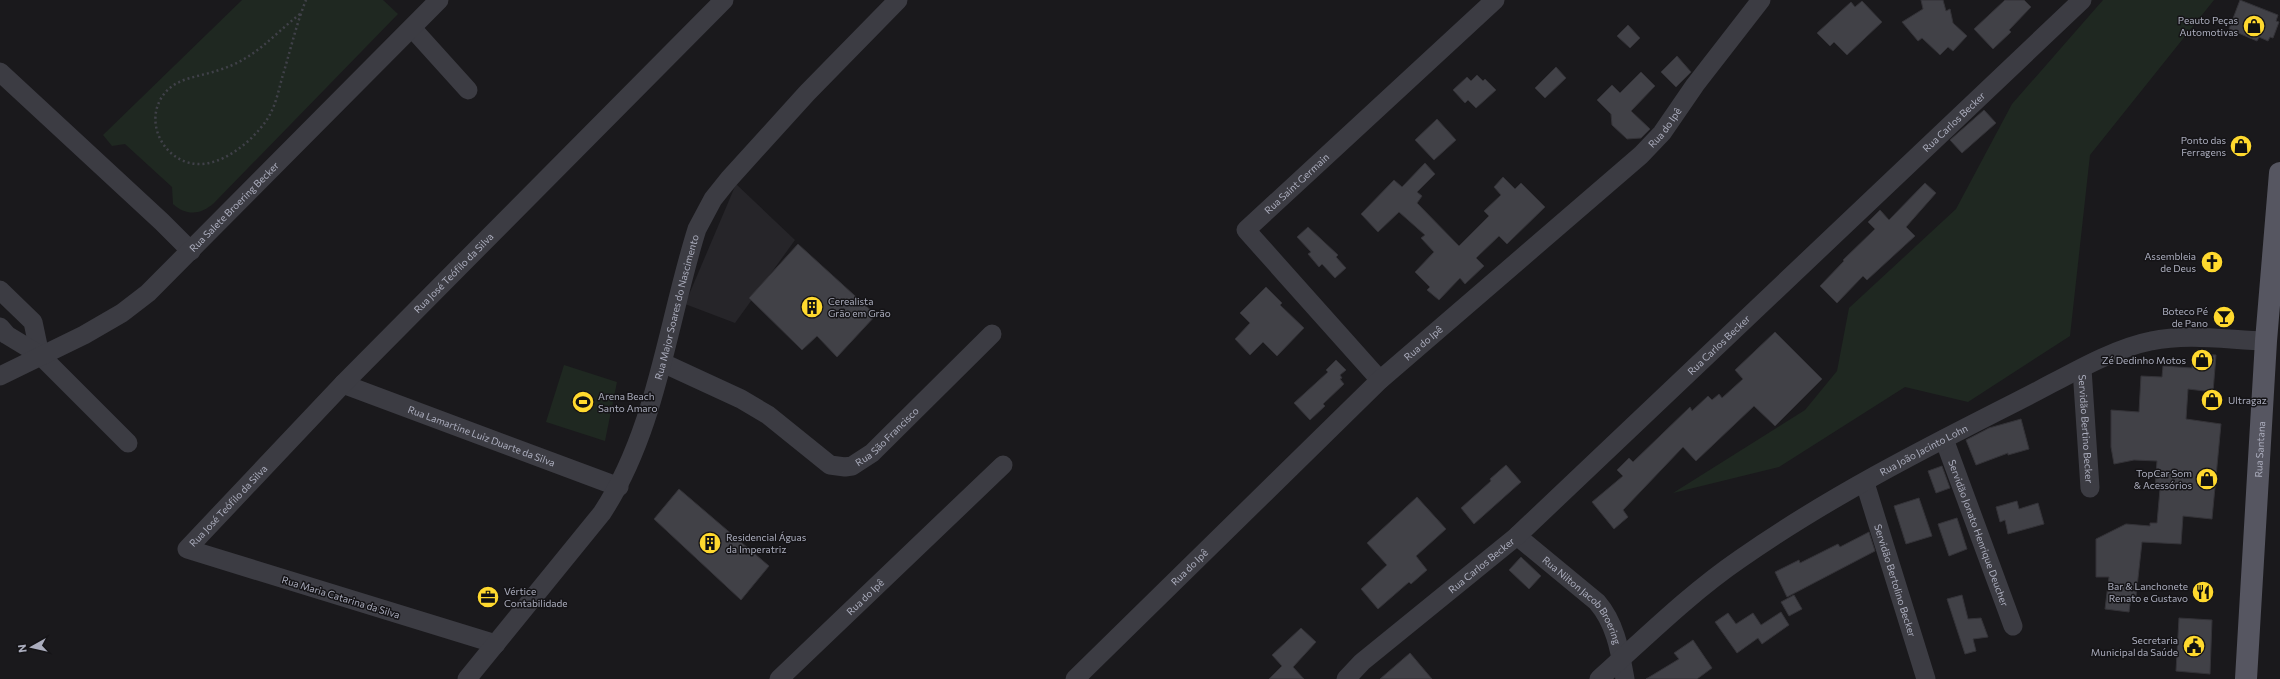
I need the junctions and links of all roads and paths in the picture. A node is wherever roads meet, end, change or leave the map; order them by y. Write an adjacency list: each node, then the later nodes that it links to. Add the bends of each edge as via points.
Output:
1 (306, 0): 8 (path)
2 (439, 0): 9 (street, Rua Salete Broering Becker)
3 (724, 0): 23 (street, Rua José Teófilo da Silva)
4 (898, 0): 19 (street, Rua Major Soares do Nascimento, via 807,93 713,199 702,218 692,247)
5 (1495, 0): 22 (street, Rua Saint Germain, via 1246,230)
6 (1761, 0): 22 (street, Rua do Ipê, via 1694,85 1662,133 1641,155)
7 (2082, 0): 30 (street, Rua Carlos Becker)
8 (300, 14): 8 (path, via 274,108 260,129 229,154 206,163 188,163 165,148 156,131 156,112 164,94 178,82 218,71 247,58)
9 (412, 28): 11 (street); 13 (street, Rua Salete Broering Becker)
10 (0, 72): 13 (street)
11 (468, 90)
12 (2280, 173): 17 (main road, Rua Santana)
13 (191, 251): 18 (street, Rua Salete Broering Becker, via 148,293 122,313 84,335)
14 (0, 290): 18 (street, via 33,322)
15 (0, 327): 18 (street)
16 (992, 334): 19 (street, Rua São Francisco, via 872,453 858,464 845,468 823,462 768,415 741,399)
17 (2266, 341): 20 (street, Rua João Jacinto Lohn, via 2180,338 2151,340 2126,348); 42 (main road, Rua Santana)
18 (40, 355): 21 (street, Rua Salete Broering Becker); 25 (street)
19 (662, 363): 28 (street, Rua Major Soares do Nascimento, via 642,434)
20 (2082, 369): 24 (street, Rua João Jacinto Lohn); 29 (street, Servidão Bertino Becker)
21 (0, 376)
22 (1380, 380): 37 (street, Rua do Ipê)
23 (343, 384): 28 (street, Rua Lamartine Luiz Duarte da Silva); 31 (street, Rua José Teófilo da Silva)
24 (1944, 439): 27 (street, Rua João Jacinto Lohn); 32 (street, Servidão Jonato Henrique Deucher)
25 (128, 443)
26 (1003, 465): 36 (street, Rua do Ipê)
27 (1865, 483): 34 (street, Rua João Jacinto Lohn, via 1740,559 1683,603); 41 (street, Servidão Bertolino Becker)
28 (620, 487): 33 (street, Rua Major Soares do Nascimento)
29 (2090, 488)
30 (1516, 536): 34 (street, Rua Nilton Jacob Broering, via 1597,602 1610,621); 38 (street, Rua Carlos Becker, via 1362,662)
31 (187, 549): 33 (street, Rua Maria Catarina da Silva)
32 (2013, 626)
33 (496, 644): 35 (street, Rua Major Soares do Nascimento)
34 (1622, 659): 39 (street, Rua João Jacinto Lohn); 40 (street, Rua Nilton Jacob Broering)
35 (467, 679)
36 (779, 679)
37 (1075, 679)
38 (1346, 679)
39 (1599, 679)
40 (1625, 679)
41 (1926, 679)
42 (2246, 679)

